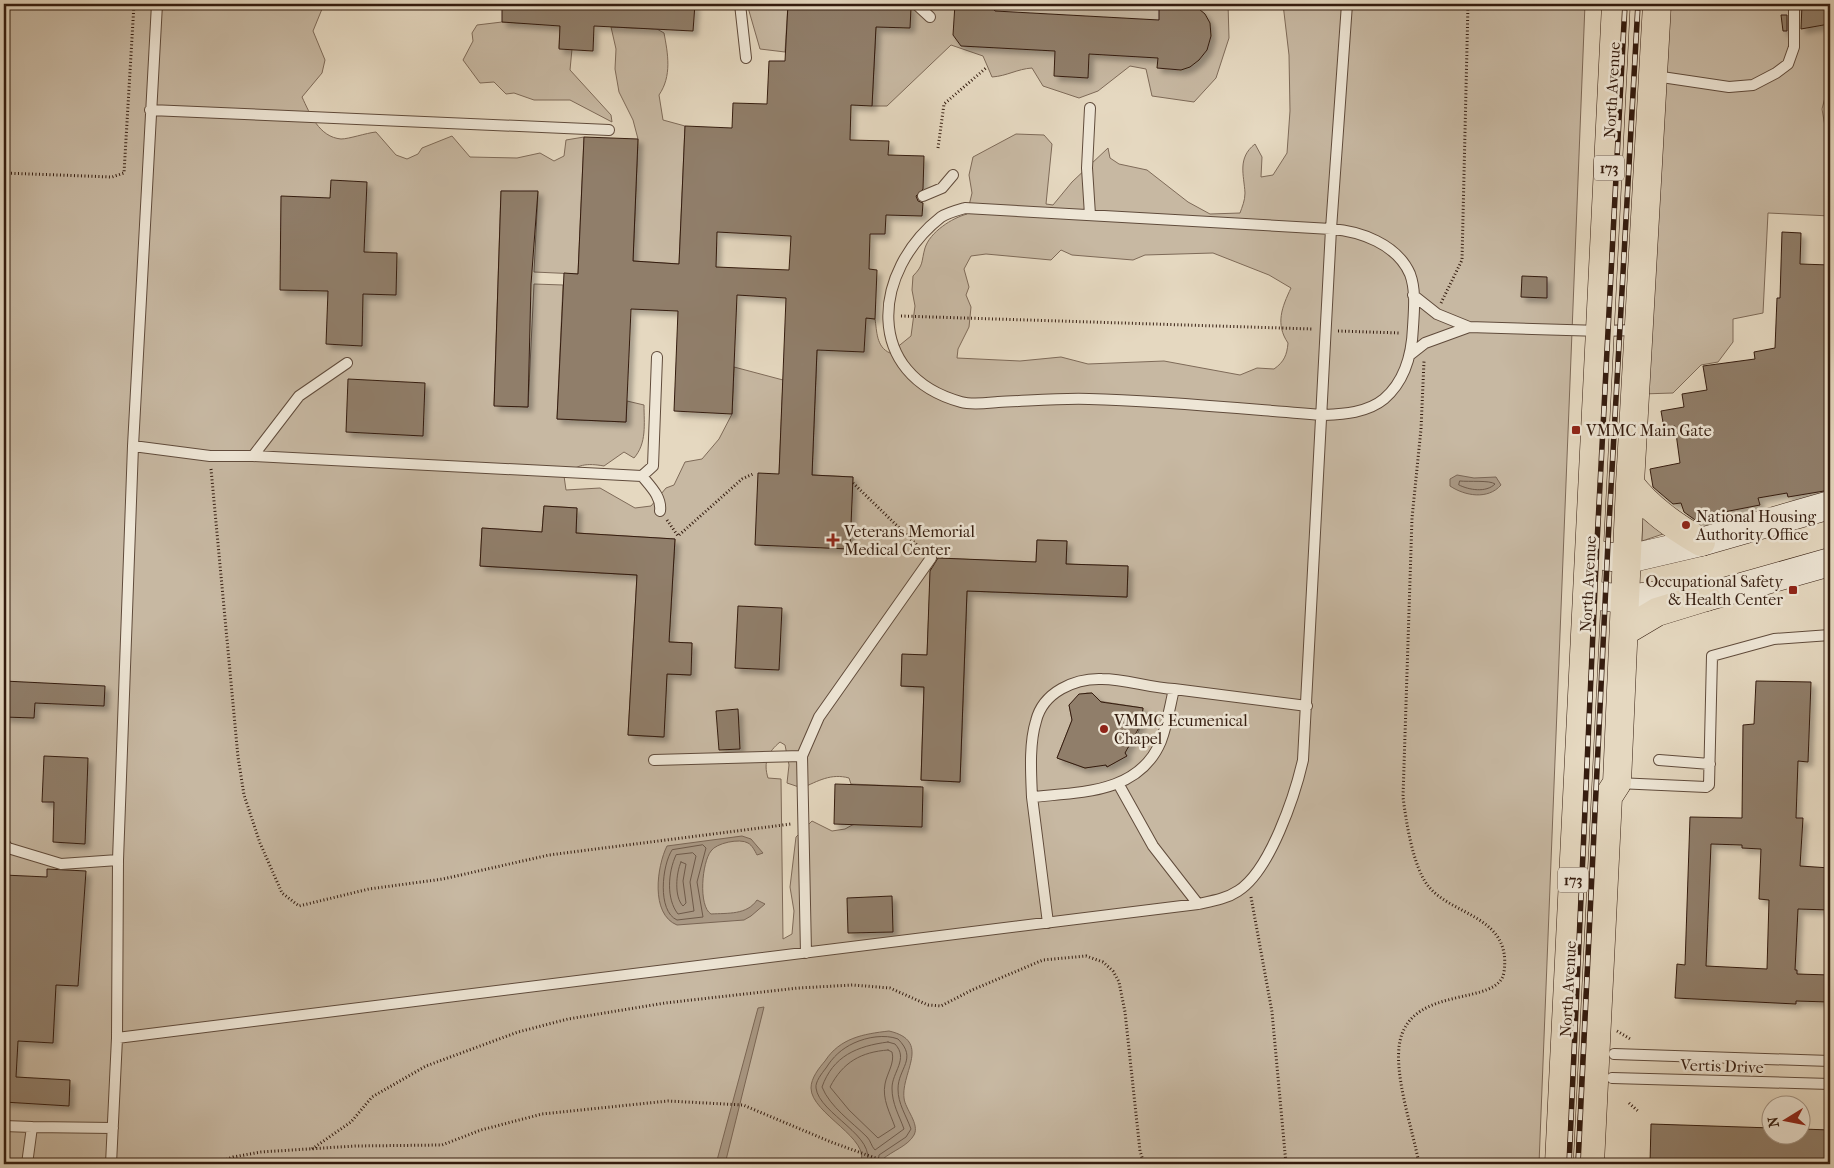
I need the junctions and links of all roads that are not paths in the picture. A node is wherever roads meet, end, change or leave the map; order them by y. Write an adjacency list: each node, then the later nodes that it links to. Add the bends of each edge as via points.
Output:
1 (157, 4): 12 (lane)
2 (740, 4): 9 (lane)
3 (916, 4): 8 (lane)
4 (1347, 4): 17 (lane)
5 (1616, 4): 21 (main road, North Avenue / 173)
6 (1657, 4): 10 (main road, North Avenue / 173)
7 (1794, 4): 10 (lane, via 1794,48 1788,64 1753,85 1729,87)
8 (930, 17)
9 (746, 58)
10 (1653, 76): 20 (main road, North Avenue / 173)
11 (1090, 108): 16 (lane, via 1087,168)
12 (150, 110): 13 (lane); 26 (lane)
13 (609, 130)
14 (953, 175): 15 (lane, via 942,188)
15 (923, 196)
16 (1090, 215): 17 (lane); 25 (lane, via 966,208 942,216 913,247 891,288 887,316 891,343 904,368 924,385 961,402 1088,399)
17 (1331, 229): 18 (lane, via 1365,236 1386,247 1409,273); 25 (lane)
18 (1414, 295): 19 (lane, via 1437,314); 22 (lane)
19 (1469, 327): 21 (lane); 22 (lane, via 1425,343)
20 (1640, 330): 21 (lane); 29 (main road, North Avenue / 173)
21 (1601, 332): 33 (main road, North Avenue / 173)
22 (1411, 354): 25 (lane, via 1398,384 1383,400 1352,412)
23 (657, 357): 28 (lane, via 653,466)
24 (347, 363): 27 (lane, via 299,396)
25 (1323, 414): 43 (lane)
26 (133, 446): 27 (lane, via 210,456); 52 (lane)
27 (253, 456): 28 (lane)
28 (642, 476): 31 (lane, via 656,493)
29 (1630, 484): 32 (main road, via 1658,514); 35 (main road, North Avenue / 173)
30 (1830, 505): 32 (main road)
31 (660, 511)
32 (1701, 542): 35 (main road)
33 (1590, 554): 35 (main road); 37 (main road, North Avenue / 173)
34 (931, 558): 44 (lane, via 819,717)
35 (1628, 559): 39 (main road, North Avenue / 173)
36 (1830, 562): 38 (main road)
37 (1588, 595): 39 (main road); 65 (main road, North Avenue / 173)
38 (1706, 597): 39 (main road); 40 (main road, via 1657,612)
39 (1626, 599): 40 (main road, North Avenue / 173)
40 (1625, 631): 48 (main road, North Avenue / 173)
41 (1830, 635): 47 (lane, via 1774,639 1712,656)
42 (1174, 689): 43 (lane); 49 (lane, via 1156,751 1139,772); 50 (lane, via 1102,678 1084,679 1054,694 1036,720 1031,768)
43 (1307, 706): 53 (lane, via 1303,760 1295,794 1275,839 1250,881 1239,891)
44 (802, 756): 45 (lane); 55 (lane)
45 (654, 760)
46 (1658, 760): 47 (lane)
47 (1710, 764): 48 (lane, via 1710,781 1706,787)
48 (1618, 783): 57 (main road, North Avenue / 173, via 1608,797)
49 (1119, 784): 50 (lane); 53 (lane, via 1153,846)
50 (1032, 797): 54 (lane)
51 (4, 843): 52 (lane, via 8,848 61,864)
52 (118, 860): 56 (lane)
53 (1198, 904): 54 (lane)
54 (1048, 923): 55 (lane)
55 (806, 953): 56 (lane)
56 (116, 1038): 62 (lane)
57 (1611, 1053): 58 (lane, Vertis Drive); 59 (lane, Vertis Drive); 66 (main road, North Avenue / 173); 67 (main road, North Avenue / 173)
58 (1830, 1061)
59 (1830, 1084)
60 (4, 1126): 61 (lane)
61 (32, 1127): 62 (lane); 63 (lane)
62 (113, 1128): 64 (lane)
63 (27, 1164)
64 (111, 1164)
65 (1559, 1164)
66 (1590, 1164)
67 (1607, 1164)

